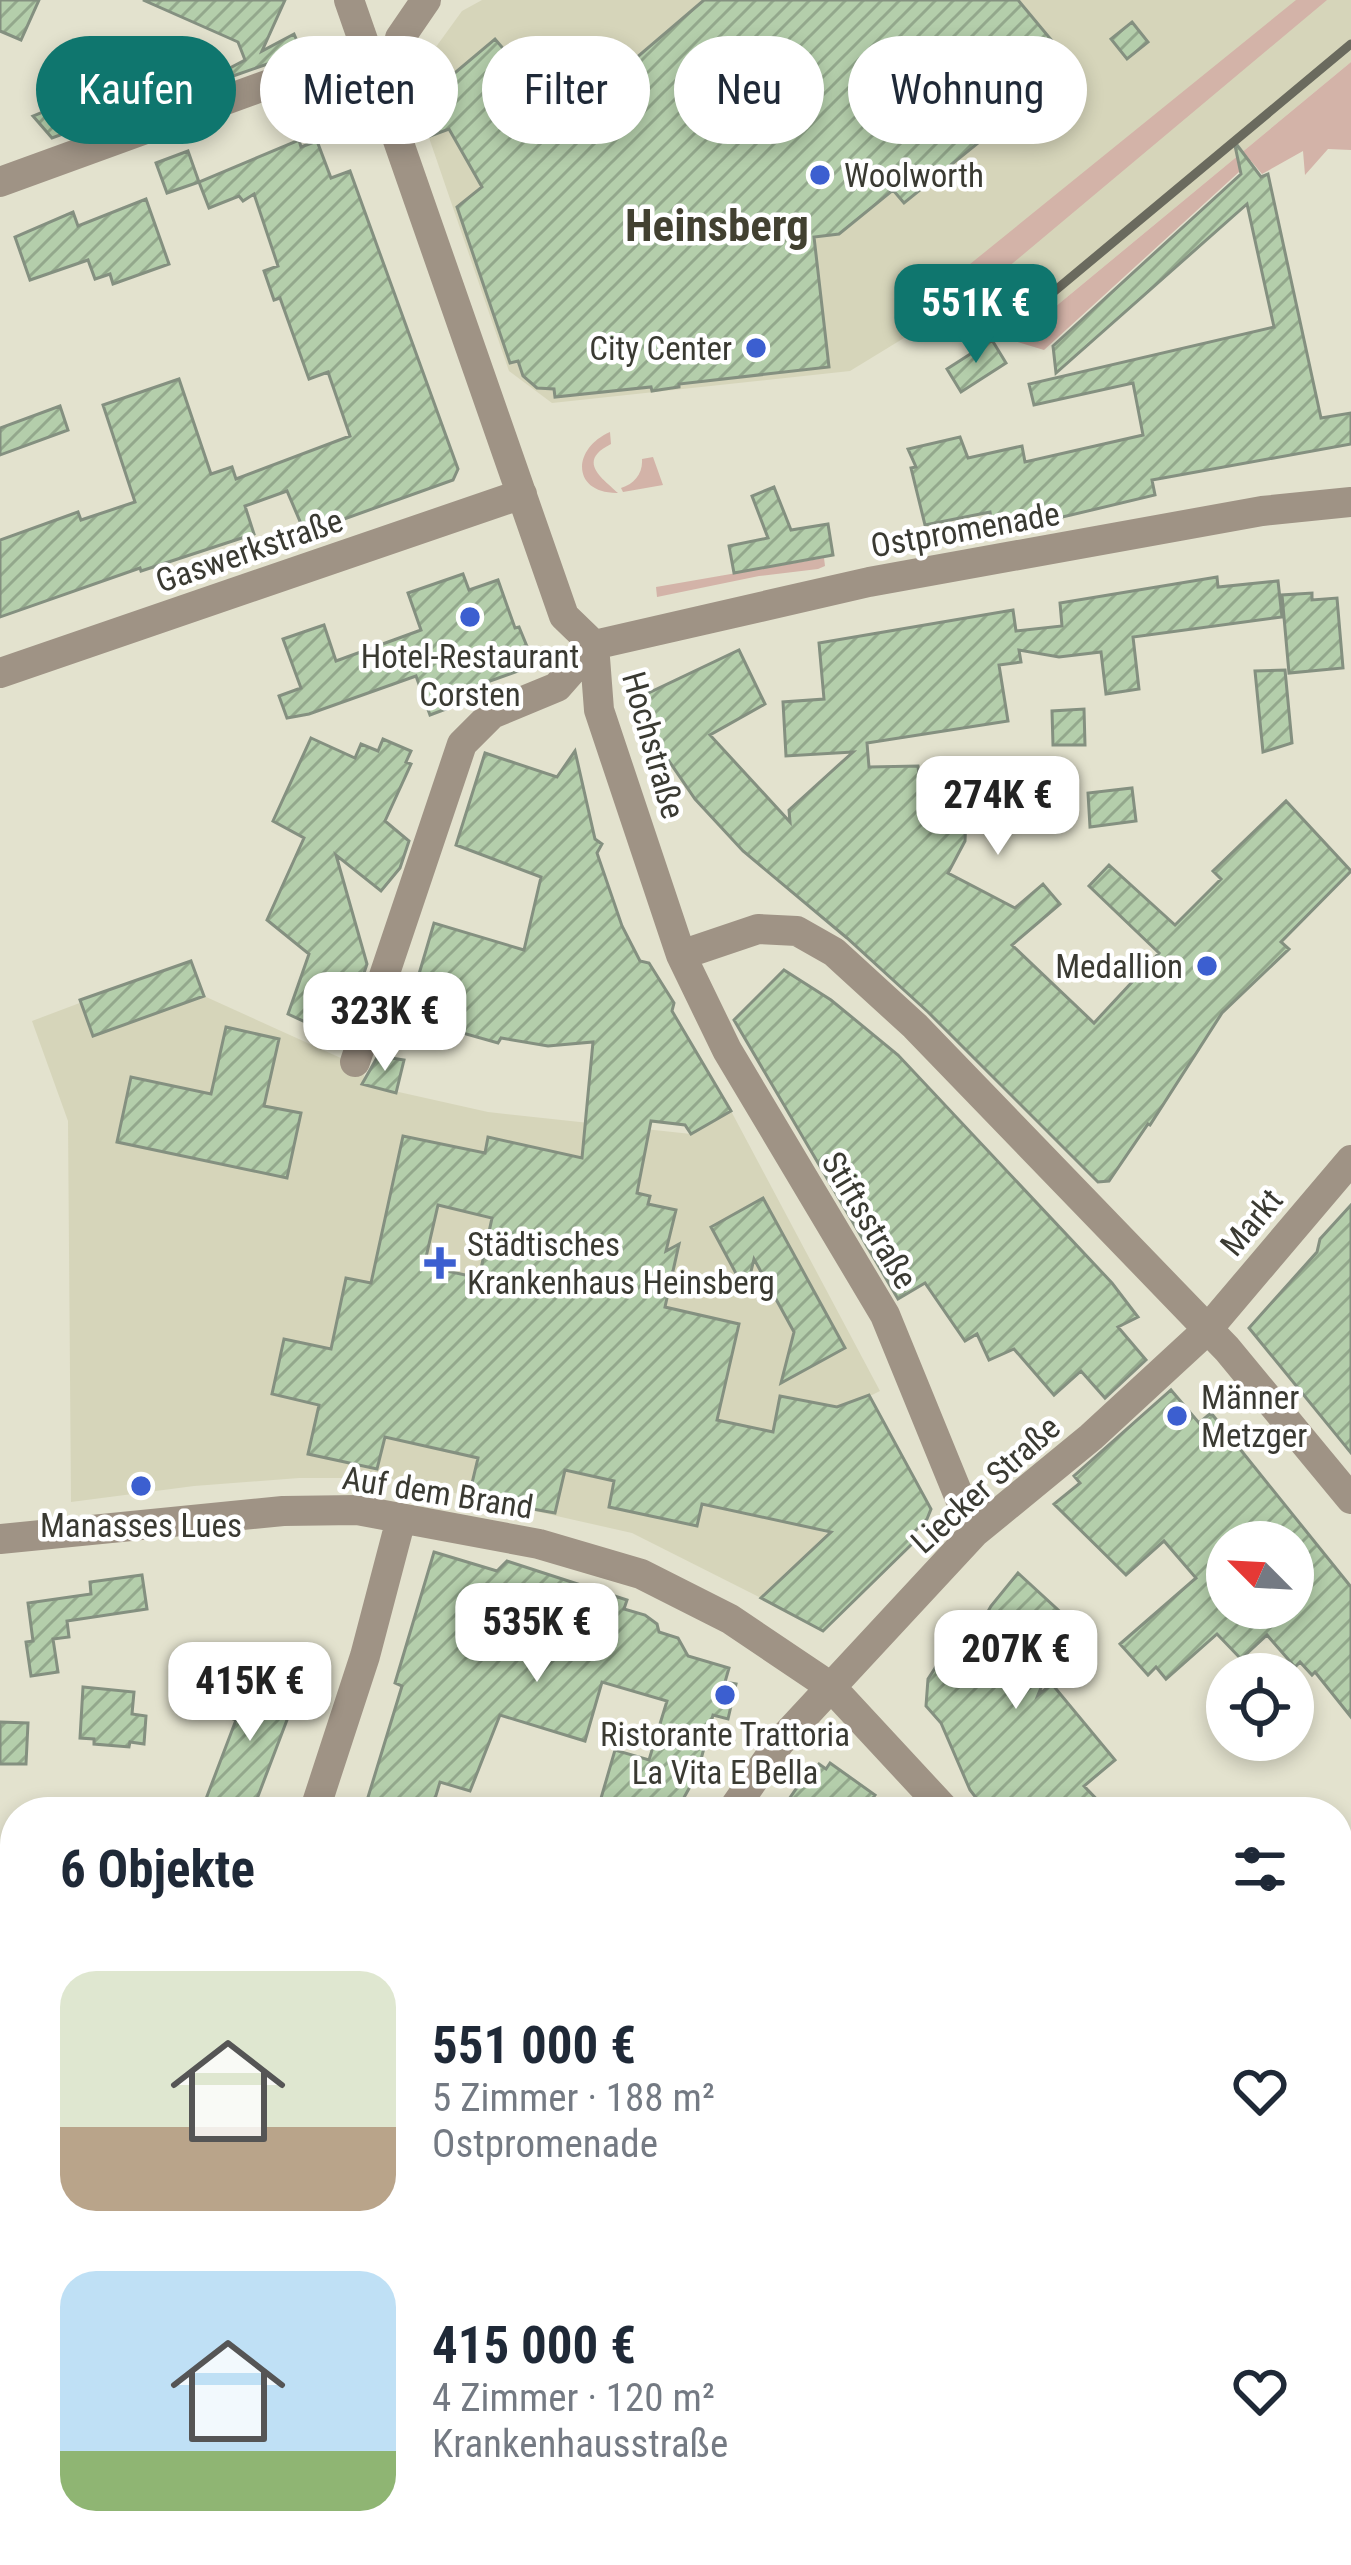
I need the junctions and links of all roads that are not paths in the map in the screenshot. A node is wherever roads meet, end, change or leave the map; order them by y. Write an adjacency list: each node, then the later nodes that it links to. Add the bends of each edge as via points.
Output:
1 (349, 0): 3 (street, Hochstraße)
2 (426, 0): 4 (street)
3 (361, 36)
4 (401, 36)
5 (260, 87): 7 (street)
6 (398, 144): 8 (street, Hochstraße)
7 (0, 182)
8 (522, 494): 10 (street, Hochstraße, via 564,616); 11 (street, Gaswerkstraße)
9 (1351, 502): 10 (street, Ostpromenade, via 869,583)
10 (594, 645): 12 (street, Hochstraße, via 599,710); 13 (street, via 557,687 492,714 462,744)
11 (0, 673)
12 (681, 955): 15 (street, via 758,928 797,931 834,952 1099,1198); 18 (street, Stiftsstraße, via 727,1050 885,1315)
13 (355, 1062)
14 (1351, 1160): 15 (street, Markt)
15 (1207, 1331): 16 (street); 18 (street, Liecker Straße)
16 (1351, 1499)
17 (401, 1520): 19 (street, Auf dem Brand, via 357,1510 283,1511); 20 (street, Auf dem Brand, via 539,1544 641,1574 730,1619); 21 (street)
18 (974, 1533): 20 (street, Liecker Straße)
19 (0, 1539)
20 (831, 1687): 22 (street, Liecker Straße); 23 (street, Auf dem Brand)
21 (319, 1797)
22 (742, 1797)
23 (933, 1797)

